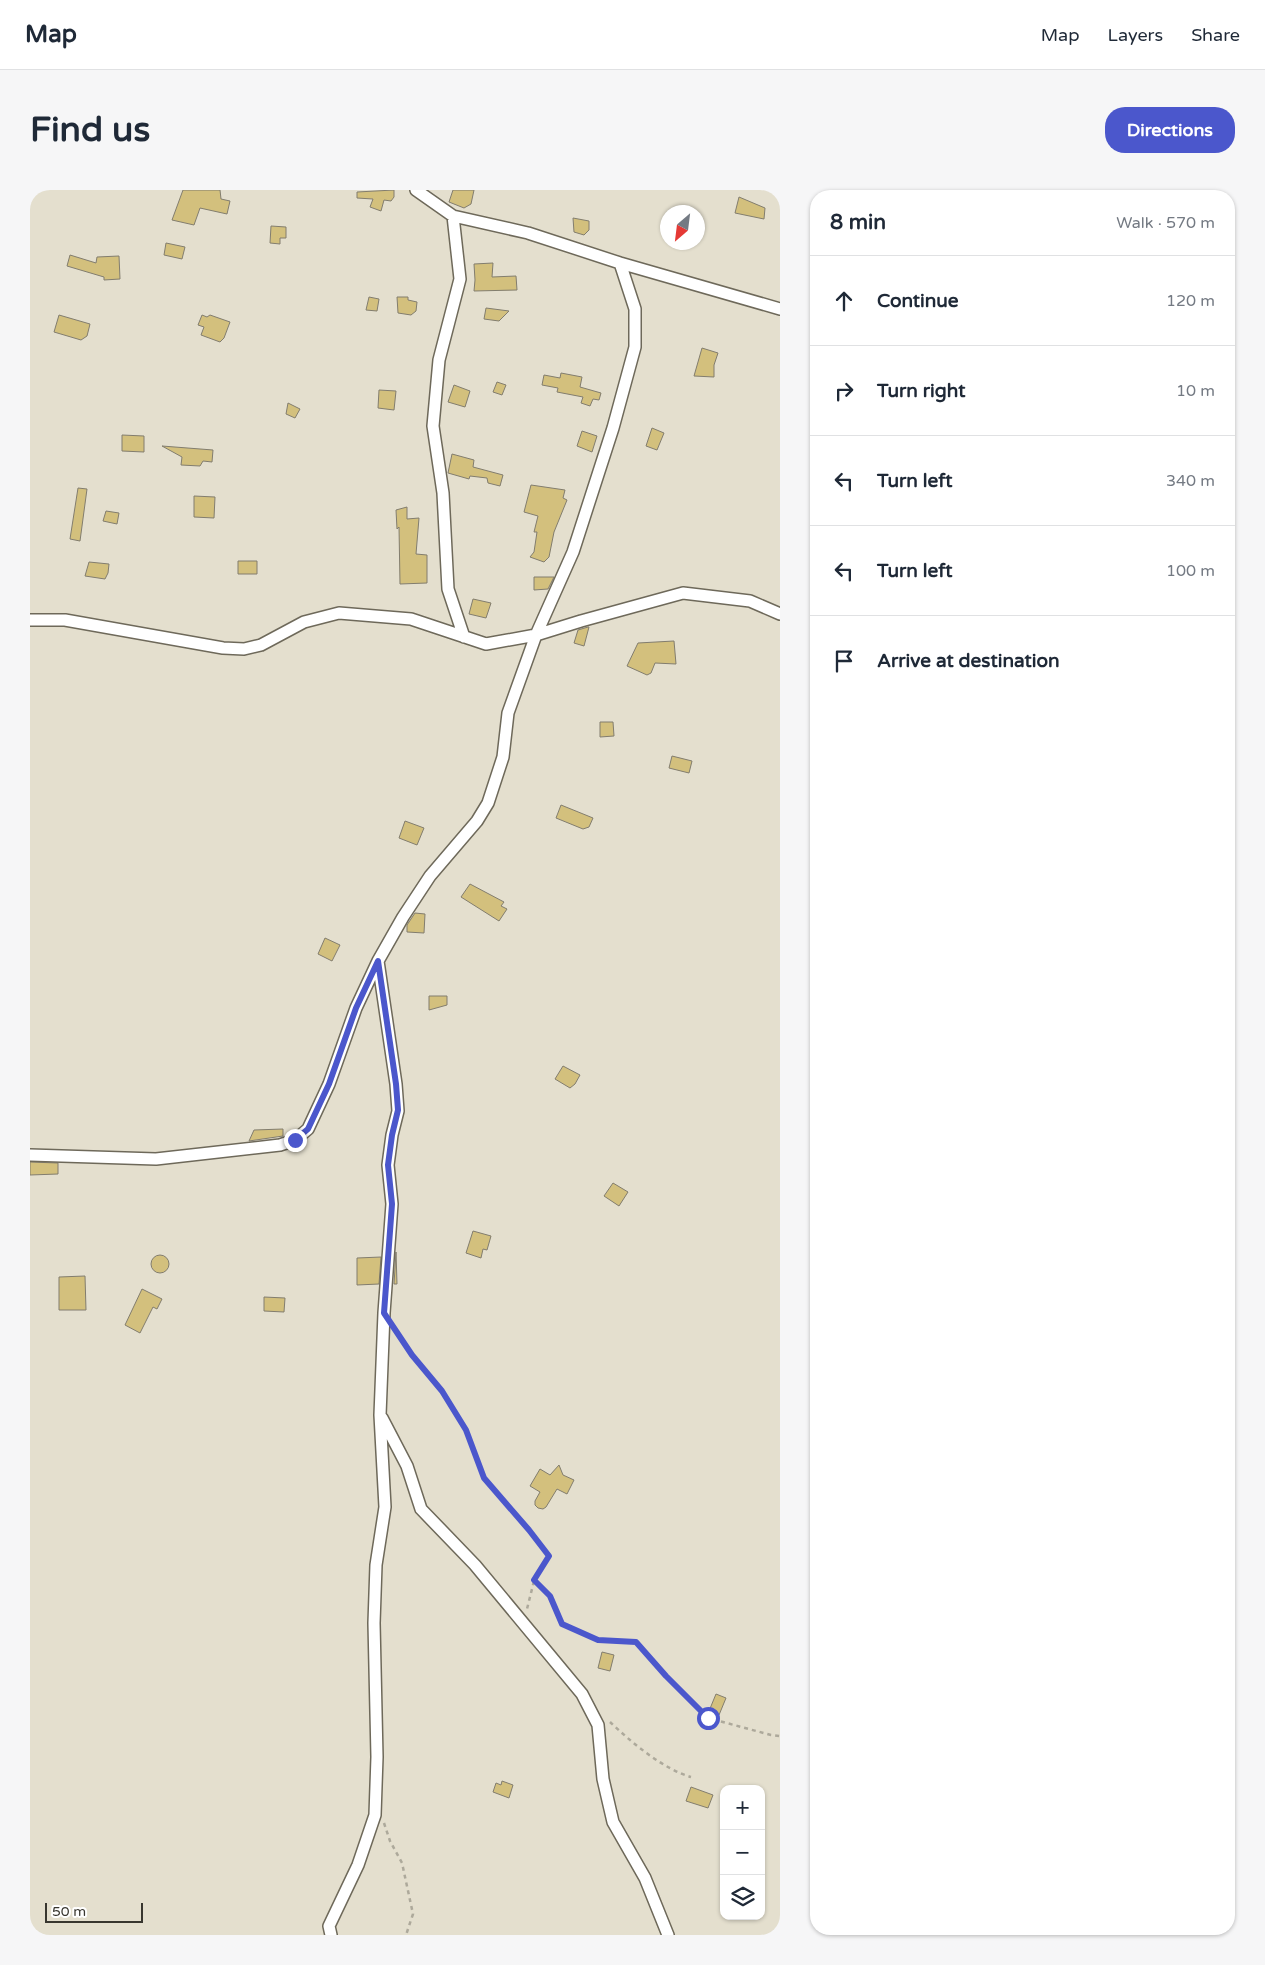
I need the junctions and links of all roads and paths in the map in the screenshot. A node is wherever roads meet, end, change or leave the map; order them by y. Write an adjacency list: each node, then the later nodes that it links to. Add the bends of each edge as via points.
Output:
1 (416, 190): 2 (street)
2 (452, 216): 3 (street, via 528,233); 8 (street, via 460,279 439,360 433,426 443,492 448,589)
3 (620, 263): 4 (street); 7 (street, via 635,309 635,347 614,428 573,552)
4 (780, 309)
5 (780, 614): 7 (street, via 750,601 682,593)
6 (30, 620): 8 (street, via 65,620 244,649 261,645 304,622 338,613 411,619)
7 (536, 635): 8 (street, via 486,644); 9 (street, via 508,713 503,758 488,802 477,821 430,876)
8 (464, 637)
9 (378, 961): 10 (street, via 356,1008 329,1084 308,1129 295,1140 280,1145 156,1159); 11 (street, via 398,1110 388,1165 392,1204)
10 (30, 1155)
11 (384, 1313): 12 (street); 13 (path, via 412,1355 442,1391 466,1430 484,1478 549,1556)
12 (380, 1415): 14 (street, via 407,1466 421,1509 475,1564); 18 (street, via 385,1507 376,1565)
13 (534, 1580): 14 (path); 16 (path, via 550,1596 562,1624 598,1640 636,1642 708,1718)
14 (524, 1622): 21 (street, via 582,1694 598,1725 603,1779 614,1822 645,1878)
15 (606, 1718): 17 (path, via 654,1757 678,1773)
16 (780, 1736)
17 (691, 1777)
18 (375, 1798): 19 (street, via 374,1815 358,1865 329,1926); 20 (path, via 402,1863 414,1914)
19 (331, 1935)
20 (406, 1935)
21 (668, 1935)

